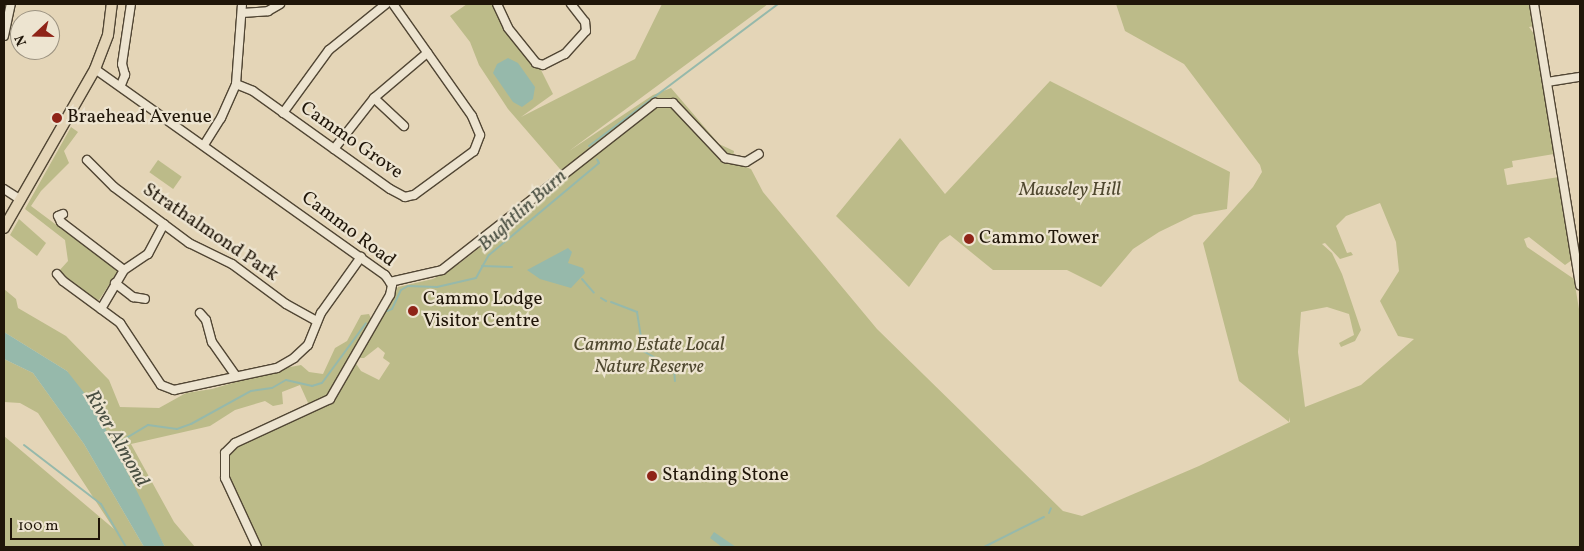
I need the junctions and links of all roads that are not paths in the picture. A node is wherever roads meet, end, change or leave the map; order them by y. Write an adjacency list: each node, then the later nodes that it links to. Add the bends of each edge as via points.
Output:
1 (11, 4): 12 (street)
2 (112, 4): 14 (main road, via 108,35)
3 (131, 4): 18 (street, via 122,64 125,75)
4 (242, 4): 11 (street)
5 (280, 4): 11 (street, via 268,11)
6 (386, 4): 20 (street, via 329,50)
7 (392, 4): 13 (street, Cammo Grove)
8 (497, 4): 9 (street, via 508,28 536,63 543,65 570,50 586,31 585,22)
9 (571, 4)
10 (1534, 4): 16 (street)
11 (242, 13): 17 (street)
12 (4, 36)
13 (427, 53): 19 (street); 23 (street, Cammo Grove, via 477,123 479,141 474,151 420,191 406,197)
14 (95, 69): 18 (street, Cammo Road); 27 (main road)
15 (1580, 77): 16 (street)
16 (1547, 82): 37 (street)
17 (236, 84): 20 (street, Cammo Grove); 22 (street, via 221,118)
18 (121, 85): 22 (street, Cammo Road)
19 (374, 98): 21 (street); 23 (street)
20 (283, 112): 23 (street, Cammo Grove)
21 (404, 126)
22 (204, 145): 31 (street, Cammo Road)
23 (334, 149)
24 (760, 154): 35 (street, via 746,162 725,158 673,103 655,103 442,270)
25 (97, 158): 29 (street, Strathalmond Park, via 89,162 114,187)
26 (4, 189): 27 (street)
27 (21, 200): 30 (main road)
28 (63, 214): 32 (street, via 58,216 61,222)
29 (164, 224): 32 (street, via 148,254); 42 (street, Strathalmond Park, via 189,243 232,264 286,304)
30 (4, 228)
31 (361, 257): 35 (street, Cammo Road); 42 (street)
32 (124, 270): 36 (street)
33 (57, 274): 34 (street)
34 (64, 282): 38 (street); 40 (street)
35 (390, 282): 44 (street, Cammo Road, via 390,294 327,402 235,443 226,453 223,460 225,478)
36 (115, 283): 39 (street, via 133,297); 40 (street)
37 (1580, 285)
38 (59, 289)
39 (145, 299)
40 (101, 309): 43 (street, via 120,323 155,378 167,389 181,389)
41 (200, 313): 43 (street, via 206,320 212,342)
42 (317, 321): 43 (street, via 308,345 294,358 276,368)
43 (236, 376)
44 (257, 547)

